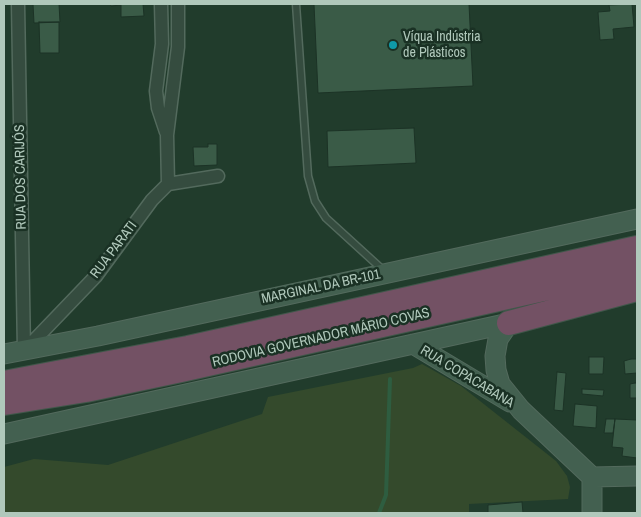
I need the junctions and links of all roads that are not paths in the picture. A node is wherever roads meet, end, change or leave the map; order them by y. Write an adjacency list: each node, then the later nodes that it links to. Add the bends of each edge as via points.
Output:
1 (18, 4): 15 (street, RUA DOS CARIJÓS)
2 (161, 4): 5 (street, via 162,44 156,92)
3 (178, 4): 5 (street, via 176,64)
4 (296, 4): 11 (lane, via 308,176 315,201 326,218)
5 (167, 135): 7 (street)
6 (218, 176): 7 (street)
7 (168, 184): 15 (street, RUA PARATI, via 152,200 96,276)
8 (637, 219): 11 (main road, MARGINAL DA BR-101)
9 (637, 248): 17 (highway, RODOVIA GOVERNADOR MÁRIO COVAS, via 188,348)
10 (637, 268): 18 (highway, RODOVIA GOVERNADOR MÁRIO COVAS, via 181,370)
11 (386, 273): 15 (main road, MARGINAL DA BR-101)
12 (637, 290): 13 (highway)
13 (509, 322): 14 (main road); 19 (main road, RUA COPACABANA, via 498,339 496,370 500,384)
14 (413, 344): 19 (main road, RUA COPACABANA); 20 (main road)
15 (24, 350): 16 (main road, MARGINAL DA BR-101)
16 (4, 354)
17 (4, 383)
18 (4, 403)
19 (522, 410): 22 (main road, RUA COPACABANA)
20 (4, 434)
21 (637, 476): 22 (main road)
22 (592, 477): 23 (main road)
23 (592, 513)

